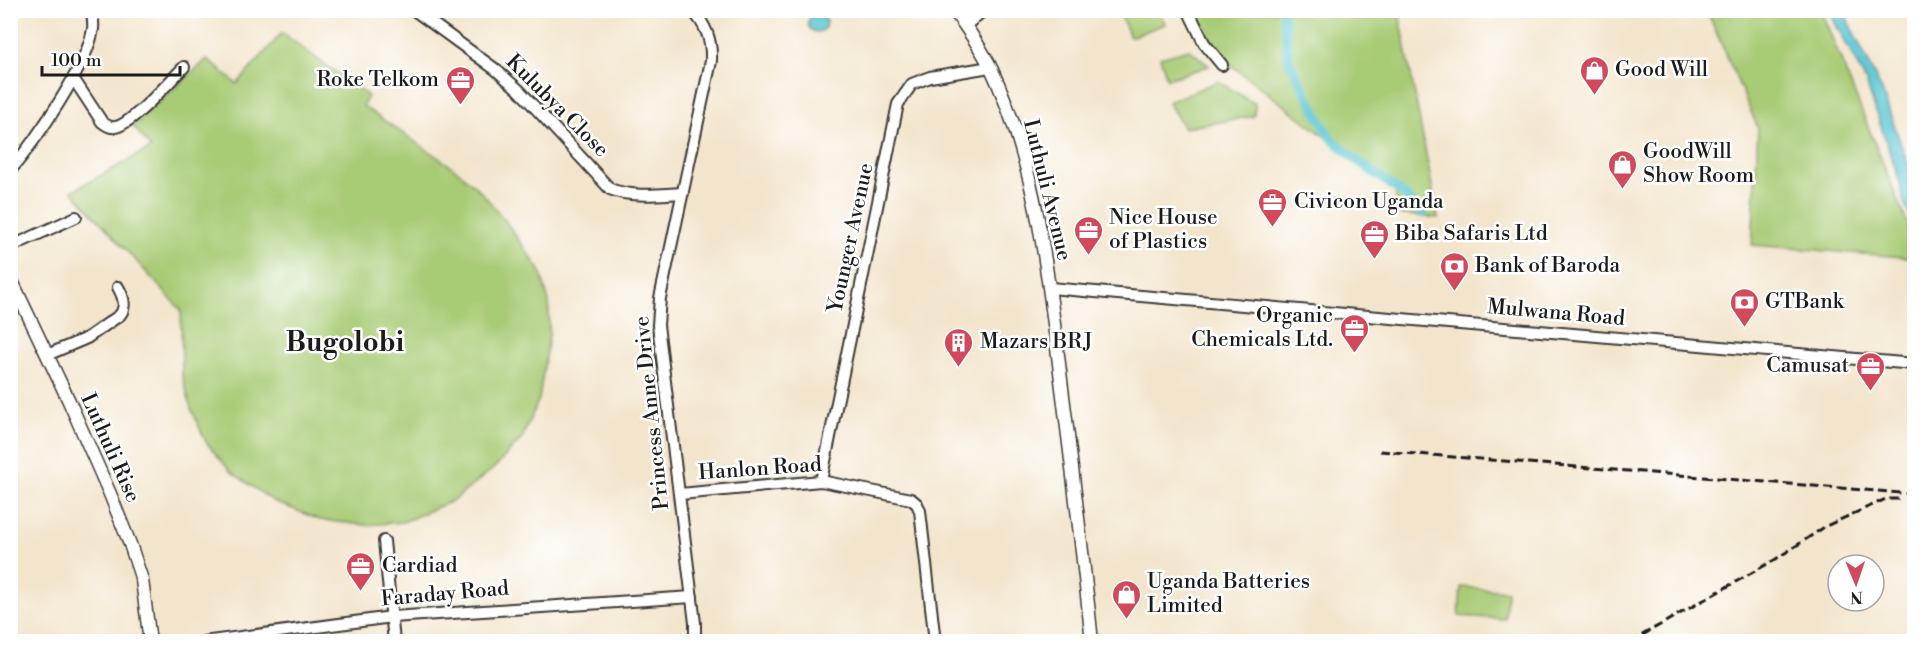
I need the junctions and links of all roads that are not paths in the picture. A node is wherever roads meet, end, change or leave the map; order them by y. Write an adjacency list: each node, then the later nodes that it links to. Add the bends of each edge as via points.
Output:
1 (92, 10): 11 (street, via 93,29)
2 (414, 10): 13 (street, Kulubya Close, via 519,90 610,189 628,194)
3 (692, 10): 13 (street, Princess Anne Drive, via 706,27 711,51)
4 (954, 10): 7 (street, Luthuli Avenue)
5 (984, 10): 7 (street)
6 (1188, 10): 8 (street, via 1204,43)
7 (965, 26): 10 (street, Luthuli Avenue)
8 (1222, 64)
9 (184, 67): 11 (street, via 135,115 116,127 102,122)
10 (990, 67): 18 (street, Luthuli Avenue, via 1019,145 1041,229); 21 (street, Younger Avenue, via 930,76 912,84 898,104)
11 (73, 78): 12 (street)
12 (10, 171)
13 (683, 193): 22 (street, Princess Anne Drive, via 660,298 658,325)
14 (76, 217): 15 (street)
15 (10, 247)
16 (10, 277): 19 (street, Luthuli Rise)
17 (118, 286): 19 (street, via 125,305 120,315 87,338)
18 (1050, 288): 20 (street, Mulwana Road); 31 (street, Luthuli Avenue)
19 (47, 355): 26 (street, Luthuli Rise, via 130,544 142,580)
20 (1914, 364)
21 (821, 481): 22 (street, Hanlon Road); 30 (street, Hanlon Road, via 911,499 917,504)
22 (680, 494): 24 (street, Princess Anne Drive)
23 (384, 541): 25 (street)
24 (692, 597): 25 (street, Faraday Road); 29 (street, Princess Anne Drive)
25 (392, 617): 27 (street, Faraday Road); 28 (street)
26 (150, 642)
27 (203, 642)
28 (394, 642)
29 (694, 642)
30 (935, 642)
31 (1092, 642)

